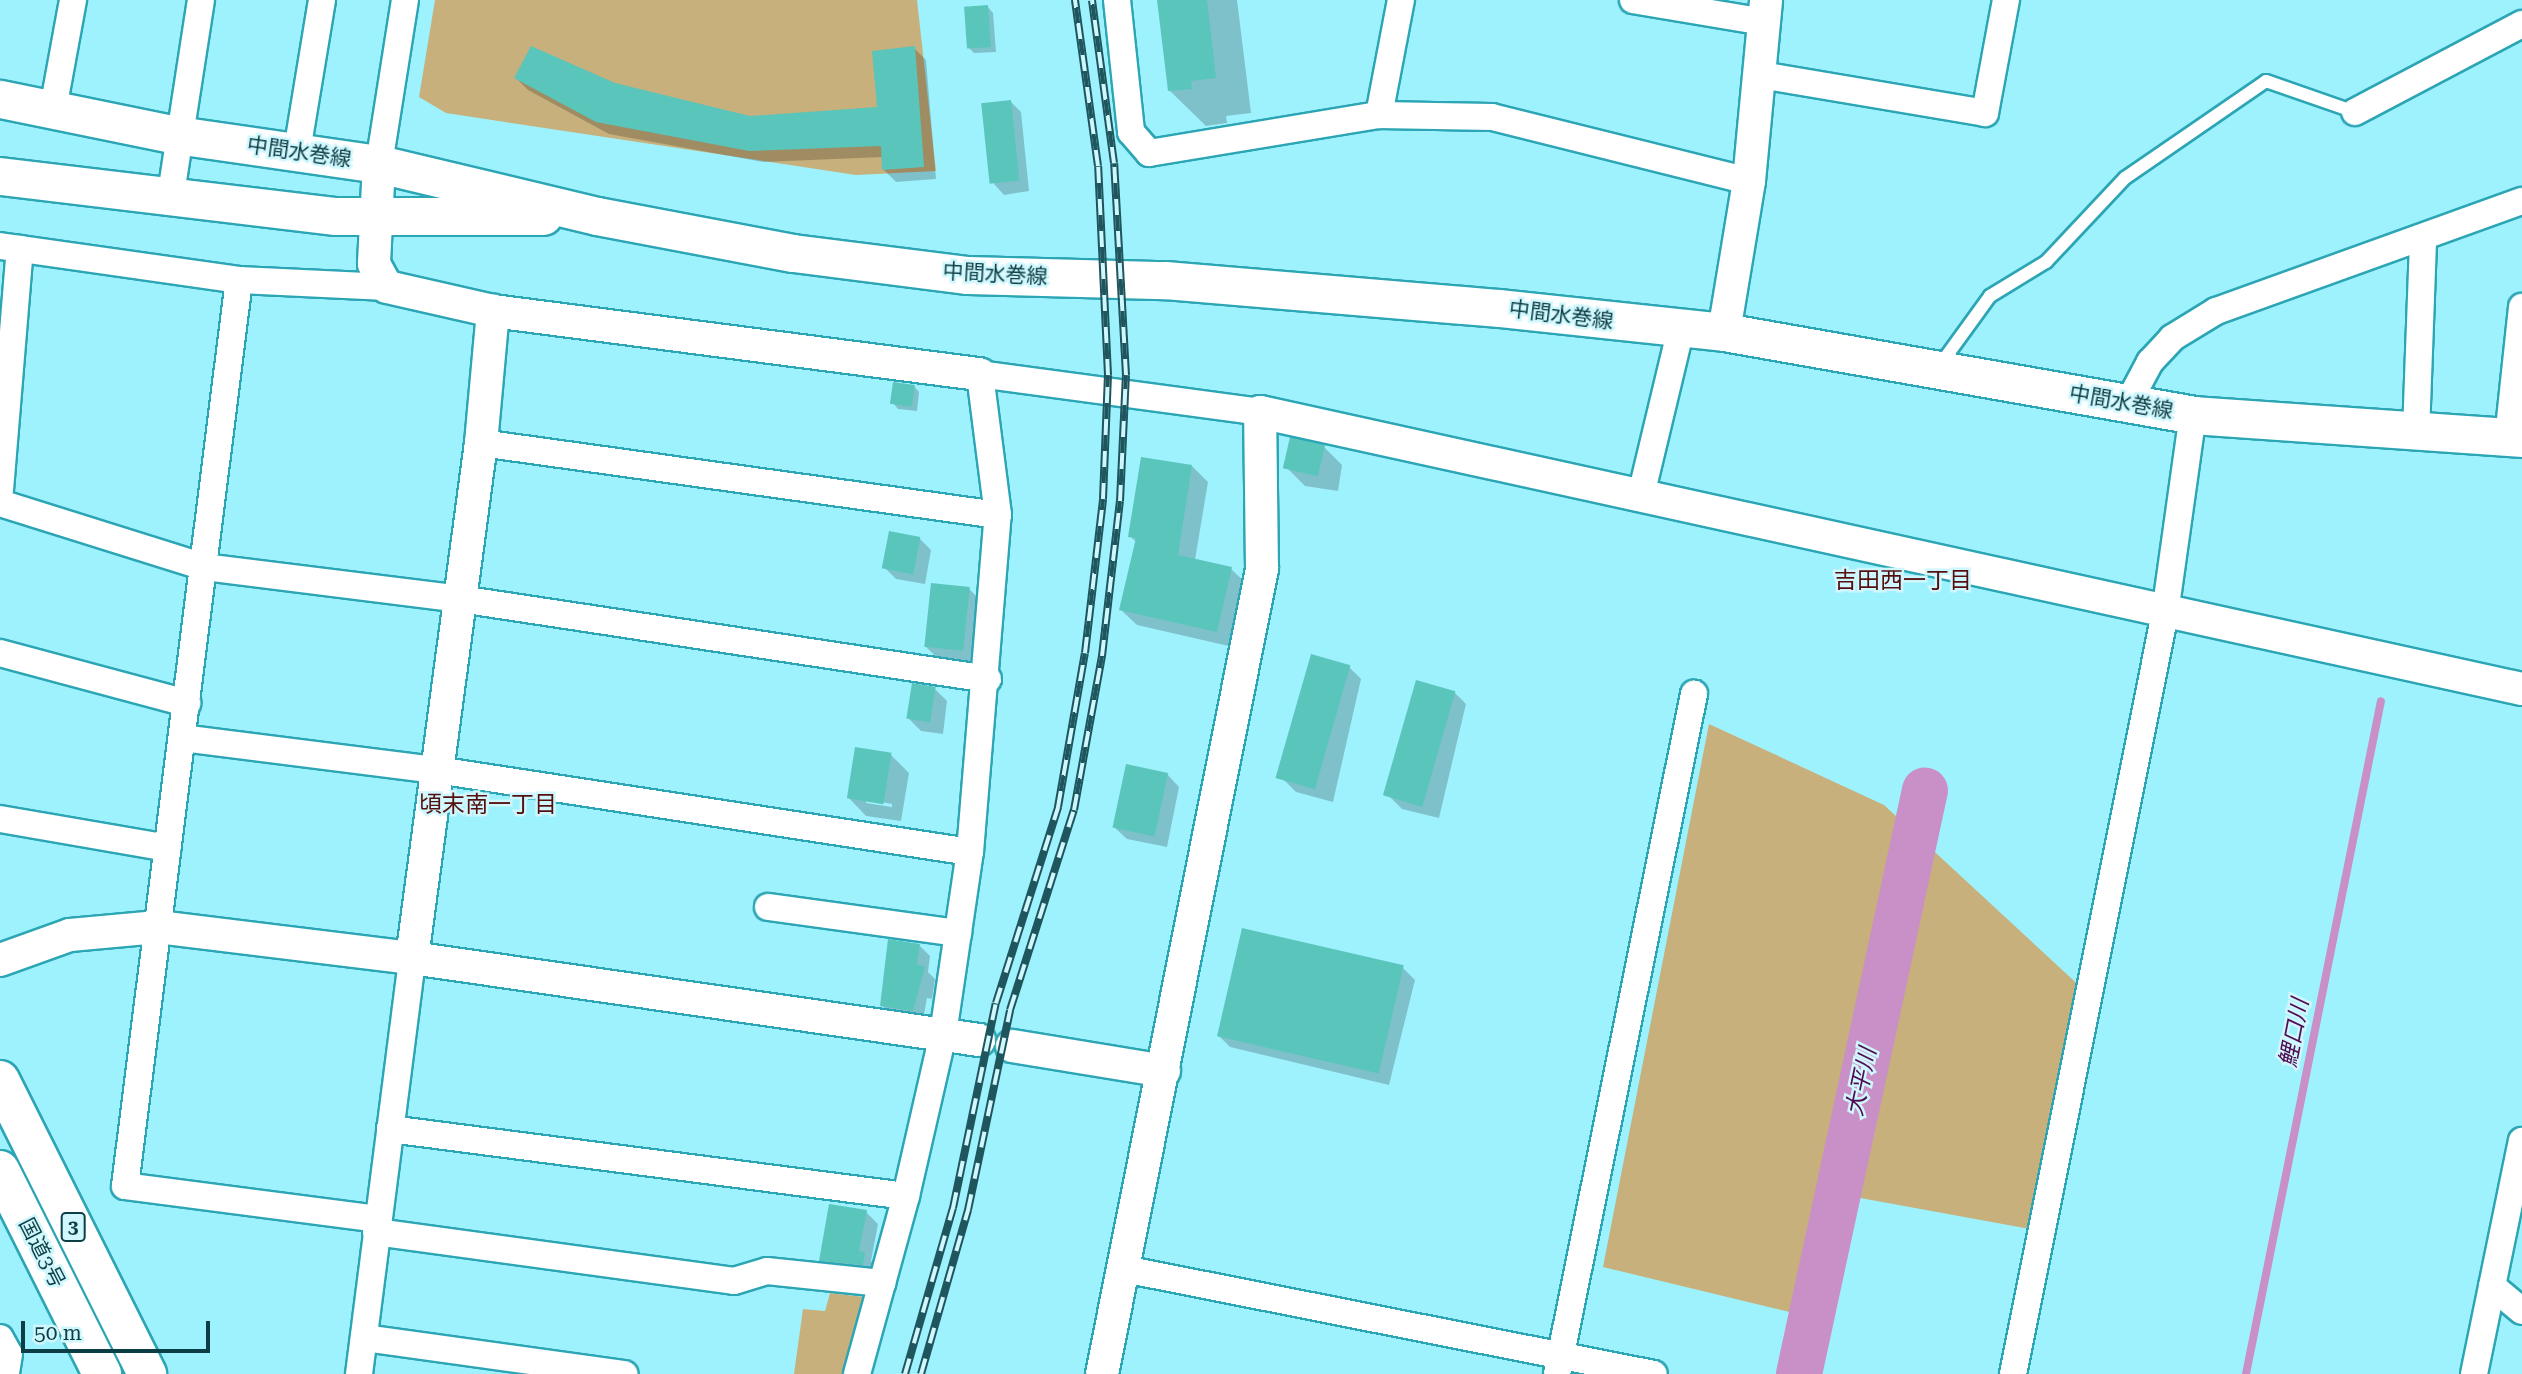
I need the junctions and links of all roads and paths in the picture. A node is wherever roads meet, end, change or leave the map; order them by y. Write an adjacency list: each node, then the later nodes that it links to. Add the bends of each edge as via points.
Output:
1 (73, 0): 13 (street)
2 (201, 0): 16 (street)
3 (322, 0): 17 (street)
4 (405, 0): 18 (street)
5 (1117, 0): 15 (street, via 1131,132 1149,152)
6 (1401, 0): 15 (street)
7 (1633, 0): 9 (street)
8 (2006, 0): 11 (street, via 1985,113)
9 (1765, 11): 11 (street)
10 (2522, 24): 14 (street)
11 (1761, 75): 20 (street)
12 (0, 99): 13 (main road, 中間水巻線)
13 (53, 109): 16 (main road, 中間水巻線)
14 (2355, 111): 33 (lane, via 2266,81 2124,178 2046,262 1990,296)
15 (1379, 115): 20 (street, via 1492,117)
16 (177, 135): 17 (main road, 中間水巻線); 21 (street)
17 (297, 152): 18 (main road, 中間水巻線)
18 (379, 164): 23 (street); 24 (main road, 中間水巻線)
19 (0, 176): 21 (main road, 中間水巻線)
20 (1749, 181): 32 (street)
21 (170, 200): 23 (main road, 中間水巻線, via 336,216)
22 (2522, 201): 25 (street)
23 (377, 215): 24 (main road, 中間水巻線); 28 (street, via 374,264)
24 (597, 216): 31 (main road, 中間水巻線, via 793,253 968,275 1179,282 1500,307)
25 (2423, 240): 35 (street, via 2216,311 2172,338 2150,362); 38 (street)
26 (10, 247): 27 (street); 41 (street)
27 (239, 280): 28 (street); 45 (street)
28 (387, 287): 30 (street)
29 (2522, 307): 39 (street)
30 (493, 311): 34 (street); 40 (street)
31 (1681, 329): 32 (main road, 中間水巻線); 42 (street)
32 (1724, 332): 33 (main road, 中間水巻線)
33 (1937, 368): 35 (main road, 中間水巻線)
34 (980, 374): 36 (street); 44 (street)
35 (2127, 405): 37 (main road, 中間水巻線)
36 (1260, 412): 42 (street); 66 (street, via 1262,569)
37 (2193, 415): 38 (main road, 中間水巻線); 47 (street)
38 (2416, 433): 39 (main road, 中間水巻線)
39 (2515, 438)
40 (481, 443): 44 (street); 46 (street)
41 (0, 489)
42 (1641, 495): 47 (street)
43 (0, 503): 45 (street)
44 (998, 515): 49 (street)
45 (204, 567): 46 (street); 52 (street)
46 (460, 599): 49 (street); 54 (street)
47 (2165, 613): 50 (street); 89 (street)
48 (0, 653): 52 (street)
49 (988, 679): 57 (street)
50 (2522, 689)
51 (1694, 694): 80 (street)
52 (187, 703): 53 (street)
53 (182, 738): 54 (street); 56 (street)
54 (437, 770): 57 (street); 61 (street)
55 (0, 819): 56 (street)
56 (169, 848): 59 (street)
57 (970, 852): 60 (street)
58 (768, 908): 60 (street)
59 (158, 927): 61 (street); 62 (street, via 70,935); 73 (street, via 125,1186)
60 (958, 933): 63 (street)
61 (412, 958): 63 (street); 68 (street)
62 (0, 960)
63 (943, 1034): 64 (street); 72 (street)
64 (979, 1040)
65 (1012, 1046): 66 (street)
66 (1164, 1071): 74 (street)
67 (0, 1080): 83 (highway, 国道3号 / 3)
68 (390, 1129): 72 (street); 73 (street)
69 (2522, 1141): 71 (street)
70 (0, 1170): 82 (highway, 国道3号 / 3)
71 (2518, 1179): 76 (street)
72 (906, 1196): 75 (street)
73 (377, 1225): 75 (street, via 734,1281 766,1271); 79 (street)
74 (1124, 1269): 80 (street); 87 (street)
75 (882, 1283): 86 (street)
76 (2492, 1286): 77 (street); 90 (street)
77 (2522, 1311)
78 (0, 1338): 81 (street, via 9,1354)
79 (364, 1338): 84 (street); 85 (street)
80 (1559, 1365): 88 (street)
81 (6, 1374)
82 (102, 1374)
83 (147, 1374)
84 (359, 1374)
85 (625, 1374)
86 (857, 1374)
87 (1102, 1374)
88 (1654, 1374)
89 (2013, 1374)
90 (2474, 1374)

